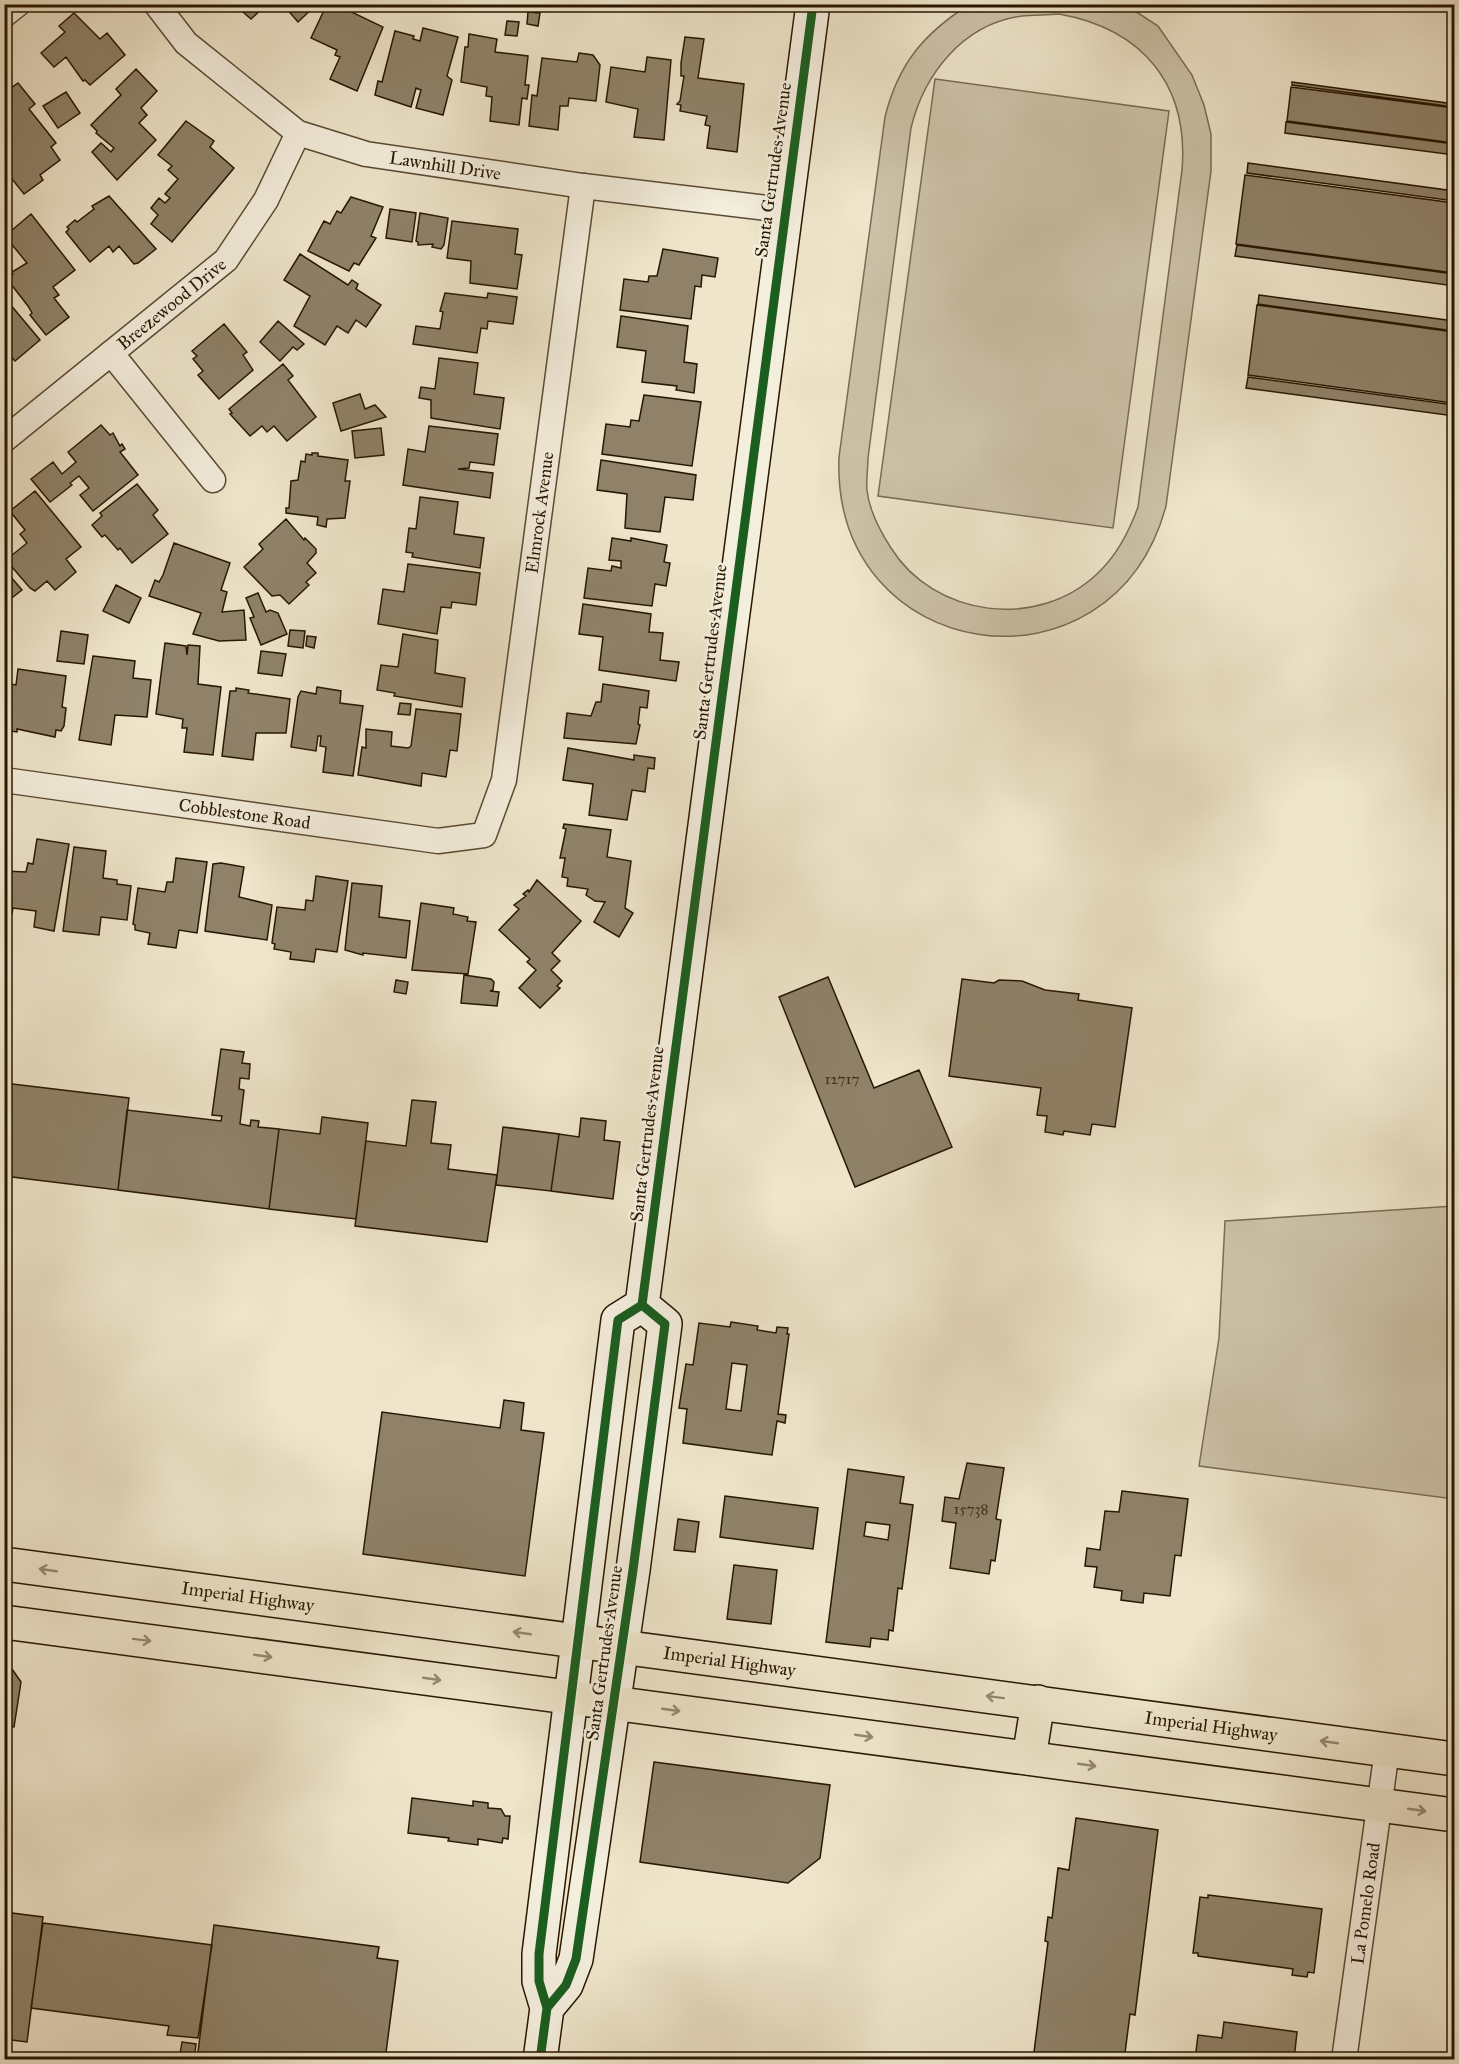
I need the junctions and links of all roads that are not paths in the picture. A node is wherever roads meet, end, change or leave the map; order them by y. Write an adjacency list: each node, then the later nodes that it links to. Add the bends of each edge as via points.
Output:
1 (18, 4): 4 (street)
2 (156, 4): 5 (street, Lawnhill Drive, via 186,43)
3 (813, 4): 7 (main road, Santa Gertrudes Avenue)
4 (4, 15)
5 (298, 133): 6 (street, Lawnhill Drive, via 366,154); 8 (street, Breezewood Drive, via 266,200 226,260)
6 (583, 186): 7 (street, Lawnhill Drive); 12 (street, Elmrock Avenue, via 504,780)
7 (784, 210): 13 (main road, Santa Gertrudes Avenue)
8 (111, 353): 9 (street, Breezewood Drive); 10 (street)
9 (4, 440)
10 (213, 480)
11 (4, 780): 12 (street, Cobblestone Road, via 438,841)
12 (484, 835)
13 (642, 1305): 16 (main road, Santa Gertrudes Avenue, via 618,1320); 17 (main road, Santa Gertrudes Avenue, via 665,1324)
14 (4, 1564): 16 (main road, Imperial Highway, one-way to 14)
15 (4, 1622): 18 (main road, one-way to 18)
16 (580, 1641): 17 (main road, Imperial Highway); 18 (main road, Santa Gertrudes Avenue)
17 (620, 1646): 19 (main road, Santa Gertrudes Avenue); 20 (main road, Imperial Highway, one-way to 17)
18 (572, 1697): 19 (main road); 26 (main road, Santa Gertrudes Avenue, via 539,1954 539,1981)
19 (613, 1702): 22 (main road, one-way to 22); 26 (main road, Santa Gertrudes Avenue, via 576,1959 567,1985)
20 (1038, 1702): 21 (main road, Imperial Highway, one-way to 20); 22 (main road)
21 (1387, 1750): 23 (main road, Imperial Highway); 24 (street, La Pomelo Road)
22 (1029, 1758): 24 (main road, one-way to 24)
23 (1455, 1759)
24 (1379, 1805): 25 (main road, one-way to 25); 28 (street, La Pomelo Road)
25 (1455, 1815)
26 (547, 2008): 27 (main road, Santa Gertrudes Avenue)
27 (540, 2060)
28 (1344, 2060)

